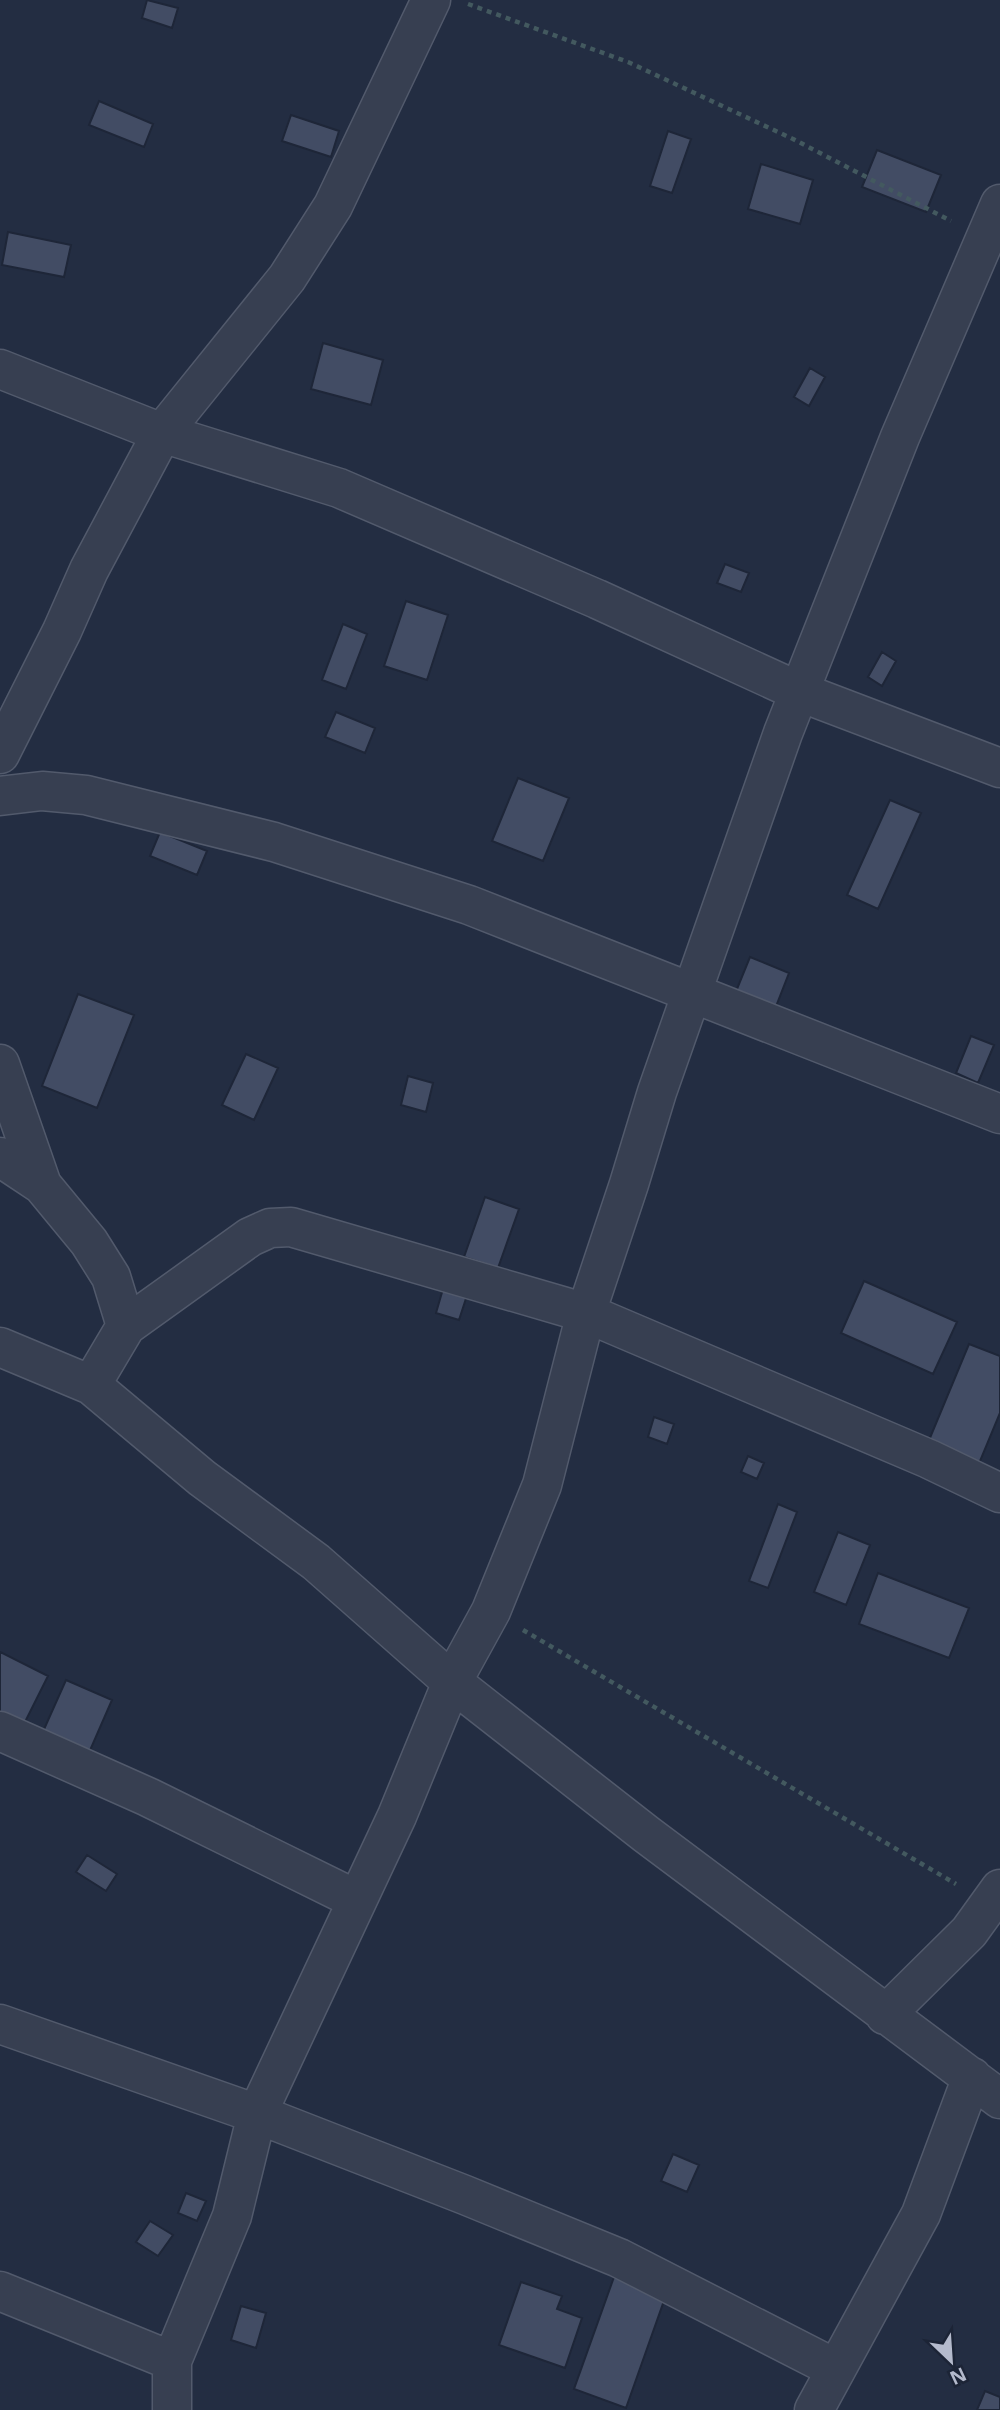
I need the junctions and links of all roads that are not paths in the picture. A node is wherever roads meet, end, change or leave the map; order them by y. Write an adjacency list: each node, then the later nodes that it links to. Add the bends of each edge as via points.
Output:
1 (431, 0): 4 (street, via 333,206 287,278)
2 (1000, 204): 5 (street, via 900,437)
3 (0, 369): 4 (street)
4 (162, 433): 5 (street, via 339,488 597,598); 6 (street)
5 (800, 692): 7 (street); 9 (street)
6 (0, 754)
7 (1000, 768)
8 (0, 796): 9 (street, via 42,791 86,794 274,842 469,905)
9 (692, 990): 11 (street); 14 (street)
10 (0, 1064): 13 (street)
11 (1000, 1114)
12 (0, 1157): 13 (street)
13 (42, 1185): 15 (street, via 111,1277)
14 (586, 1313): 15 (street, via 291,1227 270,1228 250,1237); 18 (street); 19 (street, via 542,1485 491,1611)
15 (126, 1326): 17 (street)
16 (0, 1347): 17 (street)
17 (91, 1385): 19 (street, via 201,1478 316,1562)
18 (1000, 1493)
19 (452, 1682): 22 (street); 23 (street)
20 (0, 1731): 22 (street, via 148,1797)
21 (995, 1897): 23 (street, via 969,1932)
22 (357, 1900): 26 (street)
23 (886, 2015): 25 (street)
24 (0, 2024): 26 (street)
25 (986, 2088): 29 (street)
26 (257, 2114): 28 (street, via 232,2217); 29 (street, via 619,2258)
27 (0, 2291): 28 (street)
28 (172, 2361): 30 (street)
29 (836, 2369): 31 (street)
30 (172, 2410)
31 (814, 2410)

